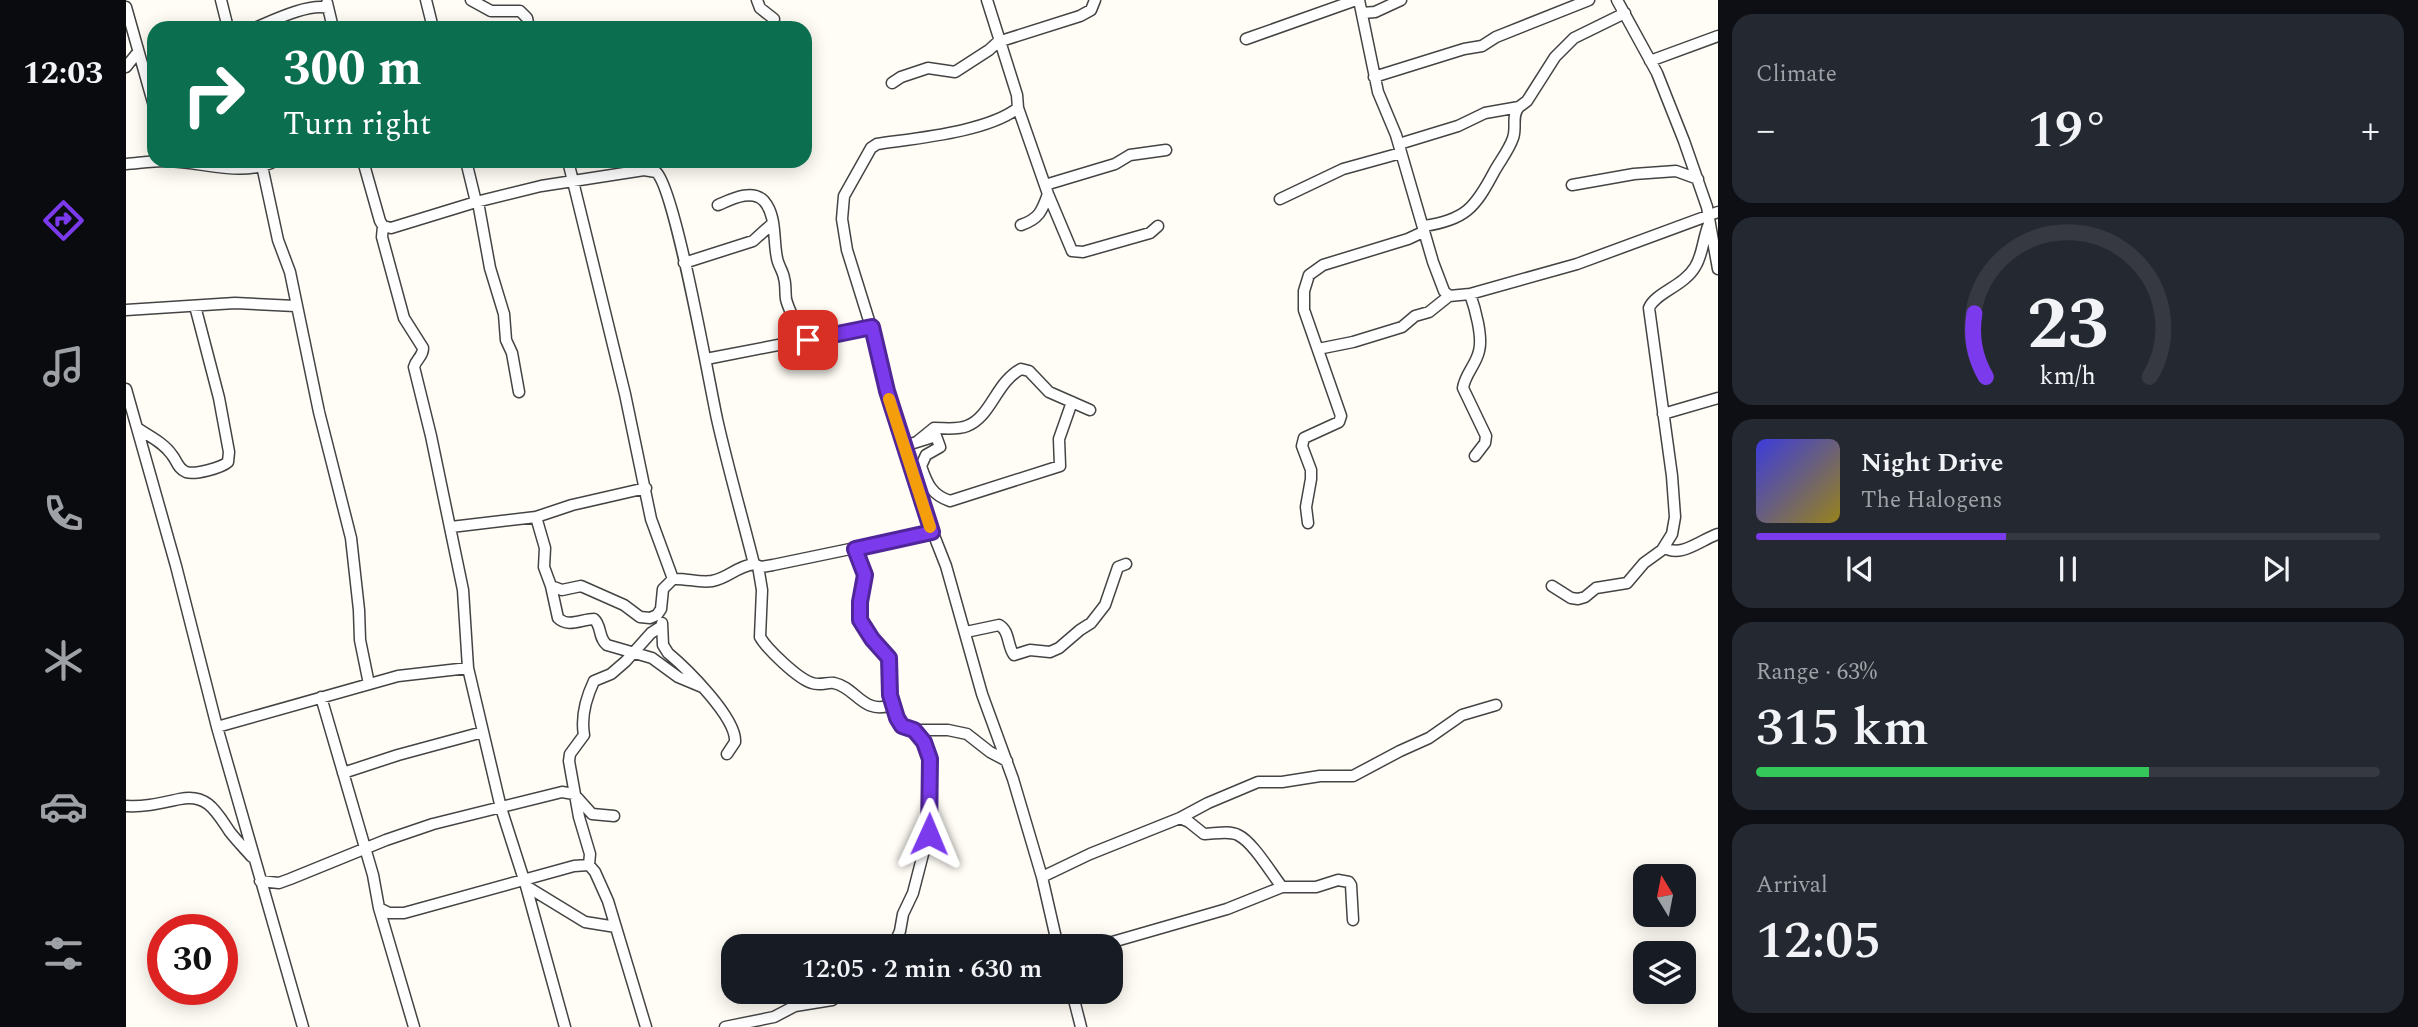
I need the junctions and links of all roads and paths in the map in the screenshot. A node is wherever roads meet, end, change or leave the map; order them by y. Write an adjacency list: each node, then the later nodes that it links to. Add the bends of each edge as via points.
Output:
1 (220, 0): 16 (street)
2 (426, 0): 18 (street)
3 (471, 0): 19 (street, via 491,11 520,11)
4 (757, 0): 15 (street)
5 (987, 0): 22 (street)
6 (1095, 0): 22 (street, via 1091,10 1080,16)
7 (1357, 0): 13 (street); 21 (street)
8 (1401, 0): 13 (street)
9 (1590, 0): 26 (street, via 1482,46)
10 (1616, 0): 14 (street)
11 (327, 4): 17 (street)
12 (126, 7): 23 (street)
13 (1362, 13): 26 (street)
14 (1625, 13): 24 (street); 29 (street, via 1574,38)
15 (774, 19)
16 (226, 21)
17 (272, 21)
18 (431, 21)
19 (527, 21)
20 (1718, 36): 24 (street)
21 (1246, 39)
22 (1001, 41): 28 (street, via 955,72 928,68); 30 (street)
23 (138, 52): 25 (street); 27 (street)
24 (1650, 61): 39 (street)
25 (126, 67)
26 (1374, 77): 31 (street)
27 (147, 82)
28 (892, 83)
29 (1519, 107): 31 (street, via 1485,113); 51 (street, via 1513,140 1472,209)
30 (1018, 108): 42 (street); 59 (street, via 956,132 877,144 867,154 844,196 842,219)
31 (1400, 149): 43 (street); 51 (street)
32 (1166, 150): 42 (street, via 1129,155)
33 (147, 162): 34 (street)
34 (126, 164)
35 (262, 168): 57 (street)
36 (365, 168): 49 (street)
37 (468, 168): 44 (street)
38 (569, 168): 40 (street)
39 (1698, 179): 41 (street, via 1676,171); 46 (street)
40 (572, 180): 44 (street); 52 (street, via 644,170 660,174); 73 (street)
41 (1572, 186)
42 (1046, 189): 48 (street, via 1040,215); 50 (street, via 1072,251 1150,233)
43 (1280, 199)
44 (477, 202): 49 (street, via 399,227); 64 (street)
45 (718, 205): 47 (street, via 737,196 755,196 763,199)
46 (1711, 217): 53 (street); 54 (street); 68 (street, via 1695,267 1649,308)
47 (773, 223): 52 (street, via 753,241); 60 (street, via 777,261 796,324)
48 (1021, 225)
49 (383, 226): 76 (street, via 404,318 423,348 414,368)
50 (1158, 226)
51 (1423, 229): 55 (street); 61 (street, via 1408,239 1313,270 1303,301)
52 (684, 263): 62 (street)
53 (1718, 270)
54 (1470, 295): 55 (street); 72 (street, via 1480,350 1463,388 1486,436)
55 (1449, 296): 61 (street, via 1402,327)
56 (195, 306): 57 (street); 58 (street); 69 (street, via 219,398 228,462 186,472 161,443)
57 (295, 306): 91 (street, via 351,538 360,640)
58 (126, 310)
59 (872, 327): 60 (street); 71 (street)
60 (786, 344): 62 (street)
61 (1318, 349): 75 (street, via 1340,416 1334,426 1304,438 1302,446 1311,470)
62 (706, 359): 82 (street)
63 (126, 389): 69 (street)
64 (519, 392)
65 (1718, 398): 68 (street)
66 (1072, 402): 67 (street); 70 (street, via 1049,393 1029,371 1021,369 1000,387 980,418 955,429 934,428); 70 (street, via 1059,439 1060,466 950,501 928,488 921,466 926,455 940,447 938,439)
67 (1090, 410)
68 (1663, 414): 79 (street, via 1675,517)
69 (137, 428): 96 (street)
70 (916, 443): 71 (street)
71 (904, 446): 77 (street)
72 (1475, 456)
73 (646, 488): 74 (street); 83 (street, via 651,519)
74 (536, 517): 76 (street); 84 (street)
75 (1308, 523)
76 (451, 527): 90 (street, via 463,590)
77 (932, 532): 80 (street); 88 (street)
78 (1718, 534): 79 (street, via 1680,551)
79 (1664, 547): 85 (street, via 1623,584 1596,588 1578,599)
80 (855, 549): 82 (street); 94 (street, via 865,575 860,620 889,658)
81 (1126, 564): 88 (street, via 1118,567 1105,605 1091,623 1050,652 1030,650 1014,655 999,625)
82 (756, 565): 83 (street, via 741,566 700,583); 94 (street, via 762,590 760,637 781,661 813,684 835,683 875,708)
83 (673, 579): 86 (street, via 663,589)
84 (551, 586): 86 (street, via 562,590 581,586 640,617 650,618); 89 (street, via 562,622 594,619 602,641)
85 (1552, 586)
86 (661, 609): 87 (street)
87 (662, 626): 89 (street); 92 (street, via 668,653)
88 (966, 632): 100 (street, via 982,694)
89 (634, 652): 92 (street); 102 (street, via 611,674 594,681 589,692 583,735 570,754)
90 (468, 668): 91 (street); 98 (street)
91 (369, 684): 93 (street)
92 (702, 687): 99 (street, via 735,736)
93 (321, 697): 96 (street); 101 (street)
94 (892, 705): 97 (street, via 902,726)
95 (1496, 705): 106 (street, via 1462,715 1429,738 1353,776 1258,782)
96 (217, 727): 108 (street)
97 (914, 730): 100 (street, via 967,734); 117 (street, via 930,759 930,827)
98 (483, 732): 101 (street); 104 (street)
99 (727, 754)
100 (1007, 761): 110 (street)
101 (343, 772): 107 (street)
102 (574, 794): 104 (street, via 562,792); 105 (street, via 592,814); 109 (street)
103 (126, 806): 108 (street, via 202,799 214,806)
104 (501, 808): 107 (street, via 433,824); 112 (street)
105 (614, 816)
106 (1180, 818): 110 (street); 113 (street, via 1204,834 1237,834)
107 (364, 850): 111 (street, via 279,883); 114 (street)
108 (254, 859): 111 (street)
109 (589, 865): 112 (street); 116 (street, via 608,901)
110 (1042, 877): 118 (street)
111 (260, 881): 122 (street)
112 (524, 884): 114 (street, via 404,913); 116 (street, via 585,922); 124 (street)
113 (1282, 887): 115 (street, via 1349,882); 119 (street, via 1227,909)
114 (379, 908): 123 (street)
115 (1353, 919)
116 (615, 927): 125 (street)
117 (899, 934)
118 (1055, 934)
119 (1123, 939)
120 (807, 1004): 126 (street, via 774,1017)
121 (1075, 1004): 127 (street)
122 (303, 1027)
123 (414, 1027)
124 (565, 1027)
125 (646, 1027)
126 (725, 1027)
127 (1081, 1027)

